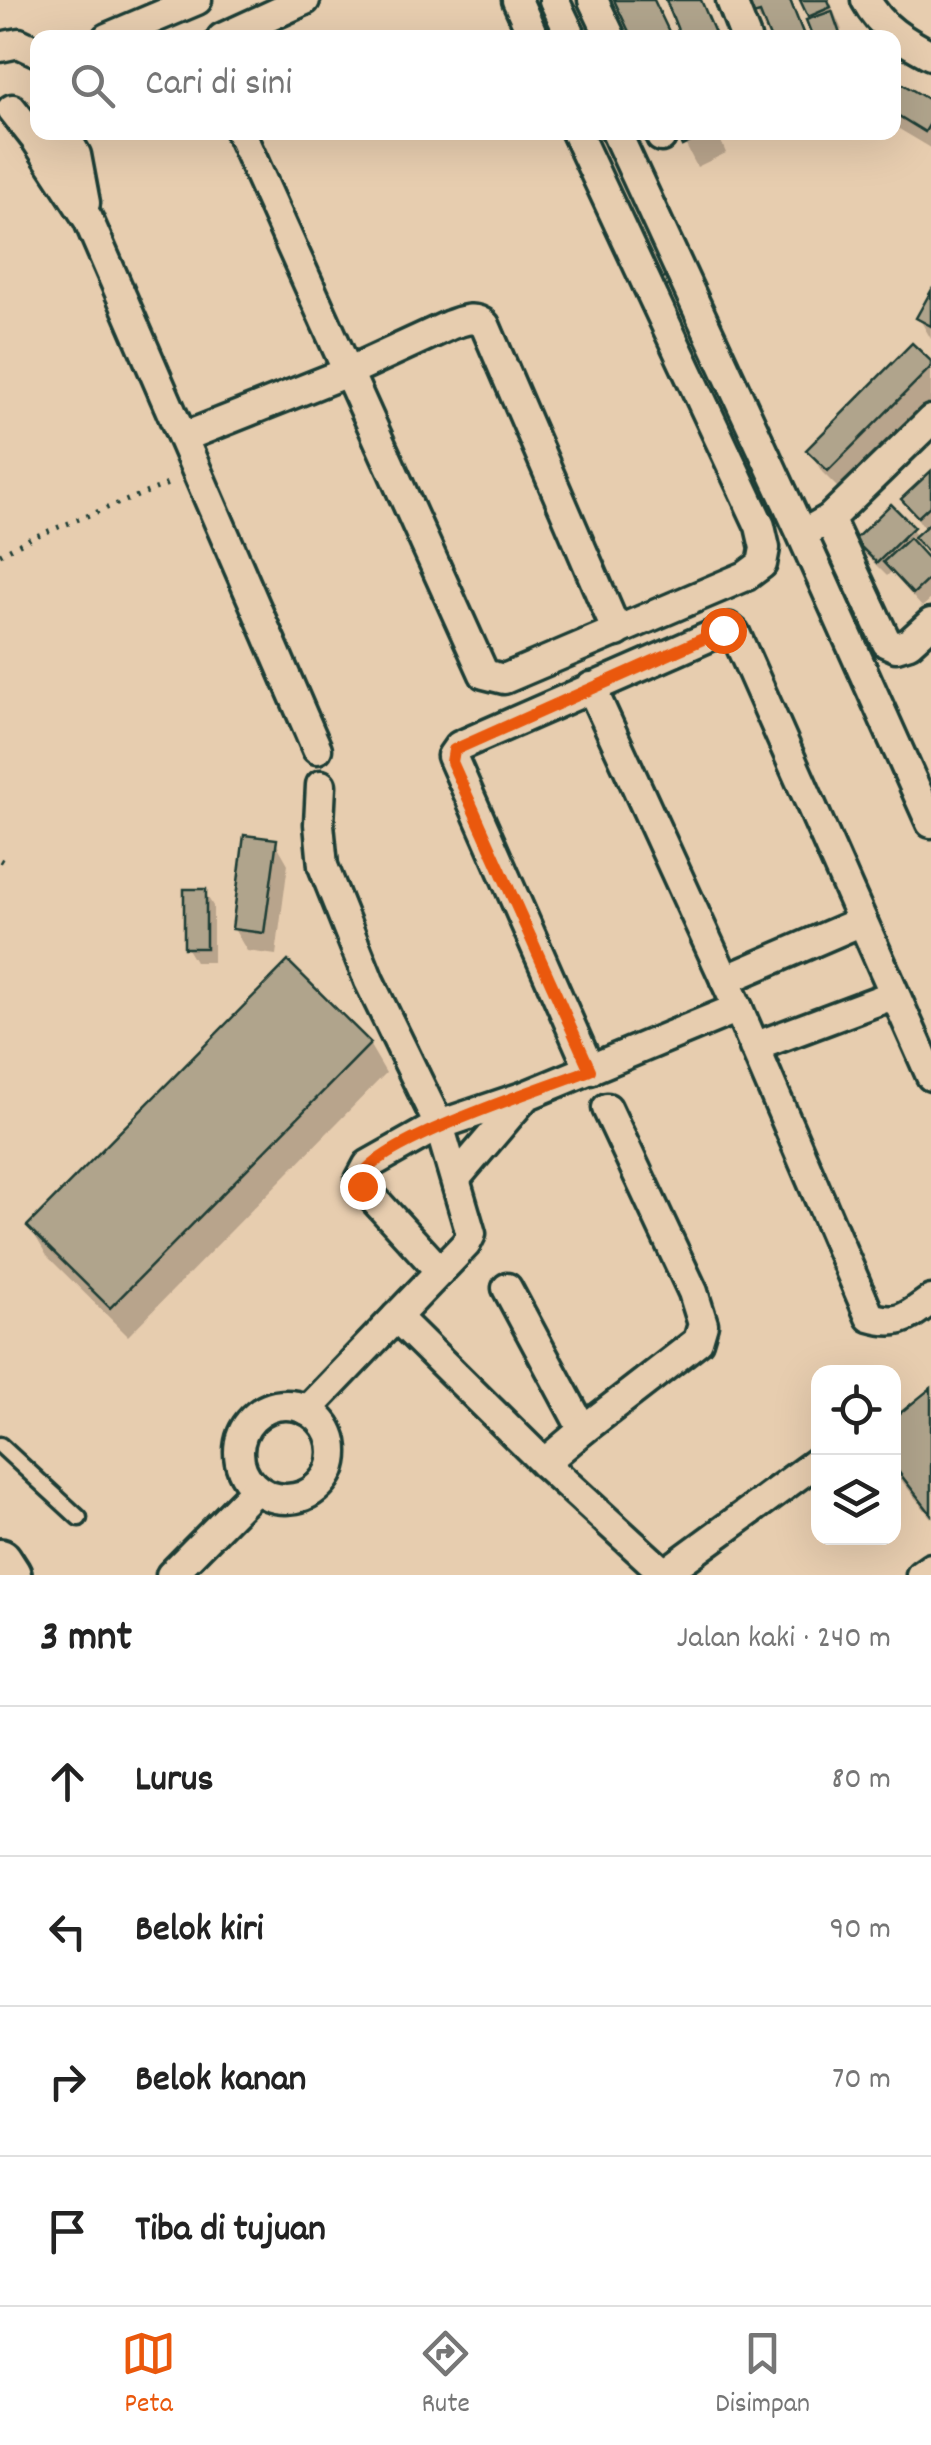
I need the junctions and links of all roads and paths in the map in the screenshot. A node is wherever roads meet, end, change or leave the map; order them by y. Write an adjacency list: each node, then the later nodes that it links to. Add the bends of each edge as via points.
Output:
1 (197, 0): 8 (street)
2 (305, 0): 9 (street)
3 (517, 0): 10 (street)
4 (554, 0): 11 (street)
5 (593, 0): 12 (street)
6 (730, 0): 13 (street)
7 (866, 0): 14 (street)
8 (126, 30)
9 (239, 30)
10 (530, 30)
11 (568, 30)
12 (608, 30)
13 (743, 30)
14 (889, 30)
15 (901, 40): 18 (street)
16 (0, 48): 17 (street, via 18,43)
17 (30, 48)
18 (931, 55)
19 (16, 105): 20 (street)
20 (30, 129)
21 (36, 140): 26 (street)
22 (67, 140): 26 (street)
23 (244, 140): 27 (street)
24 (580, 140): 35 (street, via 760,526 764,548 762,564 746,576)
25 (620, 140): 32 (street)
26 (88, 220): 29 (street)
27 (350, 371): 29 (street); 35 (street, via 484,674 504,680); 35 (street, via 450,325 473,319 486,325)
28 (931, 420): 31 (street)
29 (184, 437): 30 (street)
30 (200, 471): 33 (path); 37 (street)
31 (829, 518): 32 (street); 34 (street, via 888,643 910,643)
32 (802, 534): 39 (street)
33 (0, 554)
34 (931, 623)
35 (617, 632)
36 (592, 688): 40 (street, via 732,630); 41 (street); 45 (street, via 459,746 452,756)
37 (317, 749)
38 (321, 786): 49 (street, via 323,866 368,981)
39 (931, 823)
40 (860, 922): 41 (street); 42 (street)
41 (725, 980): 43 (street)
42 (894, 995): 44 (street); 46 (street)
43 (738, 1008): 44 (street); 45 (street)
44 (754, 1048): 53 (street, via 870,1318 890,1323)
45 (590, 1070): 47 (street)
46 (931, 1076)
47 (525, 1096): 49 (street); 50 (street)
48 (607, 1108): 56 (street, via 703,1324 686,1353)
49 (439, 1126): 50 (street); 51 (street, via 368,1165 360,1180)
50 (456, 1178): 51 (street, via 471,1234)
51 (440, 1271): 54 (street)
52 (506, 1288): 56 (street)
53 (931, 1300)
54 (396, 1317): 55 (street); 58 (street)
55 (307, 1410): 60 (street, via 276,1406 244,1431 240,1462); 60 (street, via 324,1424 332,1443 323,1482 296,1499)
56 (582, 1430): 58 (street)
57 (0, 1445): 61 (lane)
58 (544, 1462): 64 (street)
59 (811, 1467): 64 (street)
60 (256, 1489): 66 (street)
61 (79, 1518)
62 (0, 1561): 65 (main road)
63 (931, 1568): 67 (street)
64 (666, 1574)
65 (9, 1575)
66 (171, 1575)
67 (921, 1575)

